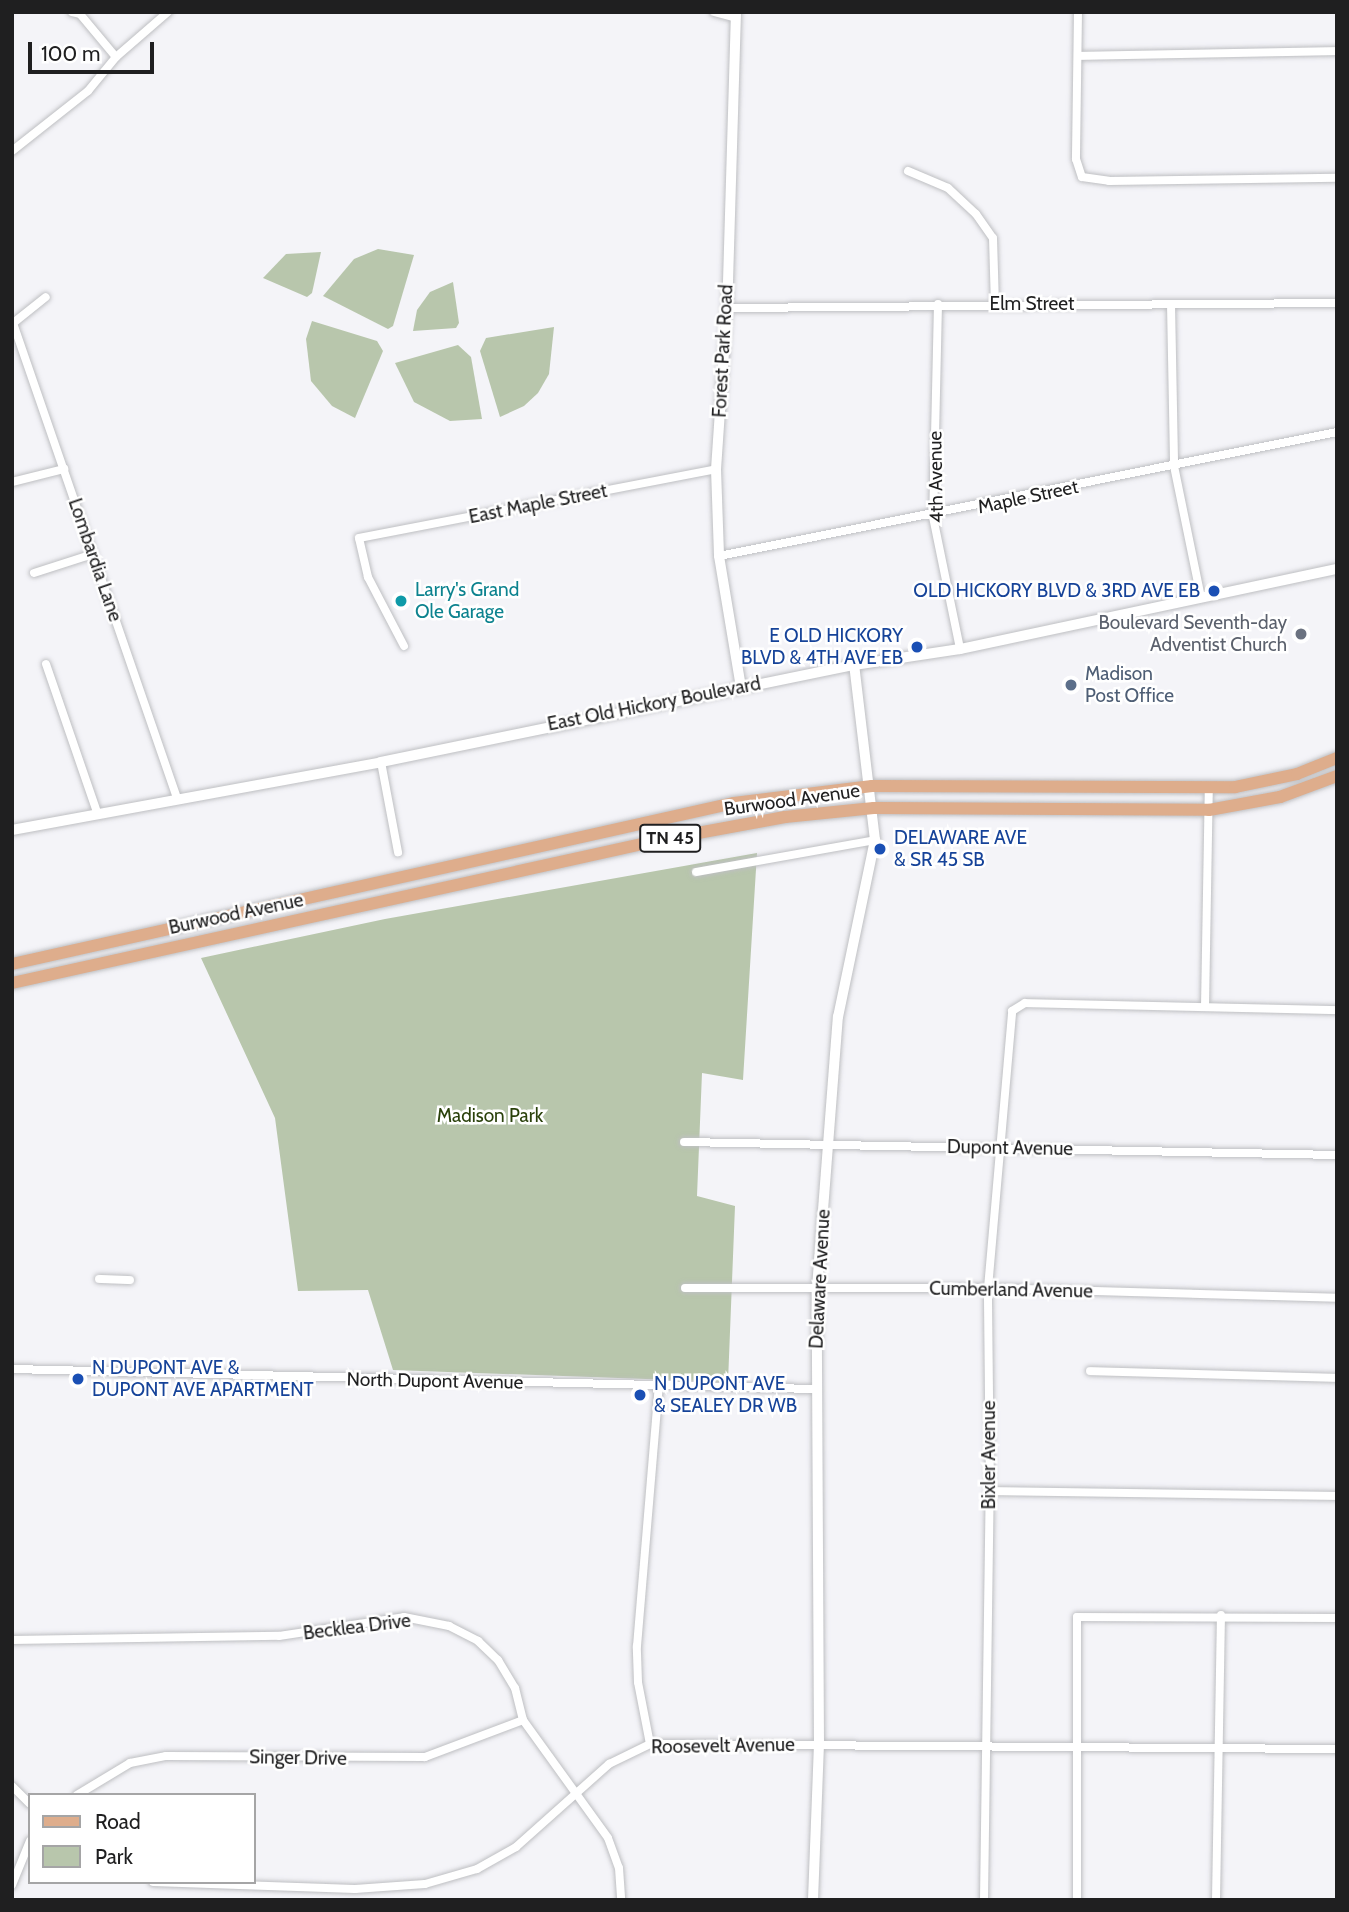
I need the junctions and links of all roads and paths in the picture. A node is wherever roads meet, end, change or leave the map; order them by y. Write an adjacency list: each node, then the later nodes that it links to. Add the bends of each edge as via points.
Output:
1 (72, 12): 8 (street, via 80,14)
2 (168, 12): 8 (street)
3 (714, 12): 5 (street)
4 (1078, 12): 7 (street)
5 (736, 15): 17 (street, Forest Park Road)
6 (1337, 51): 7 (street)
7 (1078, 56): 11 (street, via 1076,159 1083,177 1108,181)
8 (116, 57): 9 (street, via 88,91)
9 (12, 151)
10 (908, 171): 15 (street, via 948,188 993,238)
11 (1337, 178)
12 (46, 297): 18 (street)
13 (1337, 303): 16 (street, Elm Street)
14 (938, 304): 15 (street, Elm Street); 17 (street, Elm Street); 24 (street, 4th Avenue)
15 (995, 304): 16 (street, Elm Street)
16 (1171, 304): 20 (street)
17 (727, 308): 22 (street, Forest Park Road)
18 (12, 324): 21 (street, Lombardia Lane)
19 (1337, 432): 20 (street, Maple Street)
20 (1174, 466): 24 (street, Maple Street); 29 (street)
21 (64, 469): 23 (street); 25 (street, Lombardia Lane)
22 (716, 469): 26 (street, Forest Park Road); 30 (street, East Maple Street, via 359,538 368,577)
23 (12, 482)
24 (933, 517): 26 (street, Maple Street); 31 (street, 4th Avenue)
25 (93, 554): 28 (street); 40 (street, Lombardia Lane)
26 (719, 556): 34 (street, Forest Park Road)
27 (1337, 569): 29 (street, East Old Hickory Boulevard)
28 (34, 573)
29 (1201, 597): 31 (street, East Old Hickory Boulevard)
30 (404, 646)
31 (960, 649): 33 (street, East Old Hickory Boulevard)
32 (46, 664): 43 (street)
33 (854, 665): 34 (street, East Old Hickory Boulevard); 38 (street, Delaware Avenue)
34 (741, 687): 36 (street, East Old Hickory Boulevard)
35 (1337, 758): 39 (main road, Burwood Avenue / TN 45, via 1264,782)
36 (381, 762): 40 (street, East Old Hickory Boulevard); 46 (street)
37 (1337, 776): 42 (main road, Burwood Avenue / TN 45, via 1280,797)
38 (872, 786): 39 (main road, Burwood Avenue / TN 45); 41 (street, Delaware Avenue); 48 (main road, Burwood Avenue / TN 45, via 734,803)
39 (1209, 788): 42 (street)
40 (177, 797): 43 (street, East Old Hickory Boulevard)
41 (874, 808): 42 (main road, Burwood Avenue / TN 45); 45 (street, Delaware Avenue); 49 (main road, Burwood Avenue / TN 45, via 785,817 665,839)
42 (1209, 810): 50 (street)
43 (97, 812): 44 (street, East Old Hickory Boulevard)
44 (12, 830)
45 (875, 840): 47 (street); 53 (street, Delaware Avenue, via 838,1017)
46 (398, 852)
47 (696, 872)
48 (12, 964)
49 (12, 984)
50 (1205, 1007): 51 (street); 54 (street, Bixler Avenue, via 1025,1003 1012,1010)
51 (1337, 1010)
52 (684, 1142): 53 (street, Dupont Avenue)
53 (828, 1143): 54 (street, Dupont Avenue); 59 (street, Delaware Avenue)
54 (1001, 1149): 55 (street, Dupont Avenue); 60 (street, Bixler Avenue)
55 (1337, 1154)
56 (99, 1279): 57 (street)
57 (130, 1280)
58 (685, 1287): 59 (street, Cumberland Avenue)
59 (817, 1288): 60 (street, Cumberland Avenue); 66 (street, Delaware Avenue)
60 (988, 1288): 61 (street, Cumberland Avenue); 67 (street, Bixler Avenue)
61 (1337, 1298)
62 (12, 1369): 65 (street, North Dupont Avenue, via 116,1367)
63 (1090, 1371): 64 (street)
64 (1337, 1378)
65 (659, 1385): 66 (street, North Dupont Avenue); 73 (street, via 637,1668)
66 (815, 1389): 74 (street, Delaware Avenue)
67 (990, 1491): 68 (street); 77 (street, Bixler Avenue)
68 (1337, 1496)
69 (1221, 1615): 70 (street); 75 (street, via 1077,1617); 76 (street)
70 (1337, 1618)
71 (12, 1640): 72 (street, Becklea Drive, via 279,1636 404,1617 425,1620 478,1641 498,1660 515,1688)
72 (523, 1720): 80 (street, Singer Drive, via 425,1757 166,1756 130,1763); 81 (street, Becklea Drive, via 548,1761)
73 (650, 1744): 74 (street, Roosevelt Avenue); 81 (street, Roosevelt Avenue, via 609,1763)
74 (819, 1745): 77 (street, Roosevelt Avenue); 87 (street, Delaware Avenue)
75 (1079, 1746): 76 (street, Roosevelt Avenue); 77 (street, Roosevelt Avenue); 89 (street)
76 (1217, 1747): 78 (street, Roosevelt Avenue); 90 (street)
77 (986, 1748): 88 (street, Bixler Avenue)
78 (1337, 1749)
79 (12, 1786): 82 (street)
80 (80, 1793)
81 (577, 1795): 84 (street, Roosevelt Avenue, via 516,1847 477,1869 425,1884 355,1889); 86 (street, Becklea Drive, via 608,1838 619,1868)
82 (28, 1802)
83 (28, 1846): 85 (street)
84 (211, 1884)
85 (12, 1885)
86 (621, 1900)
87 (813, 1900)
88 (984, 1900)
89 (1077, 1900)
90 (1216, 1900)

